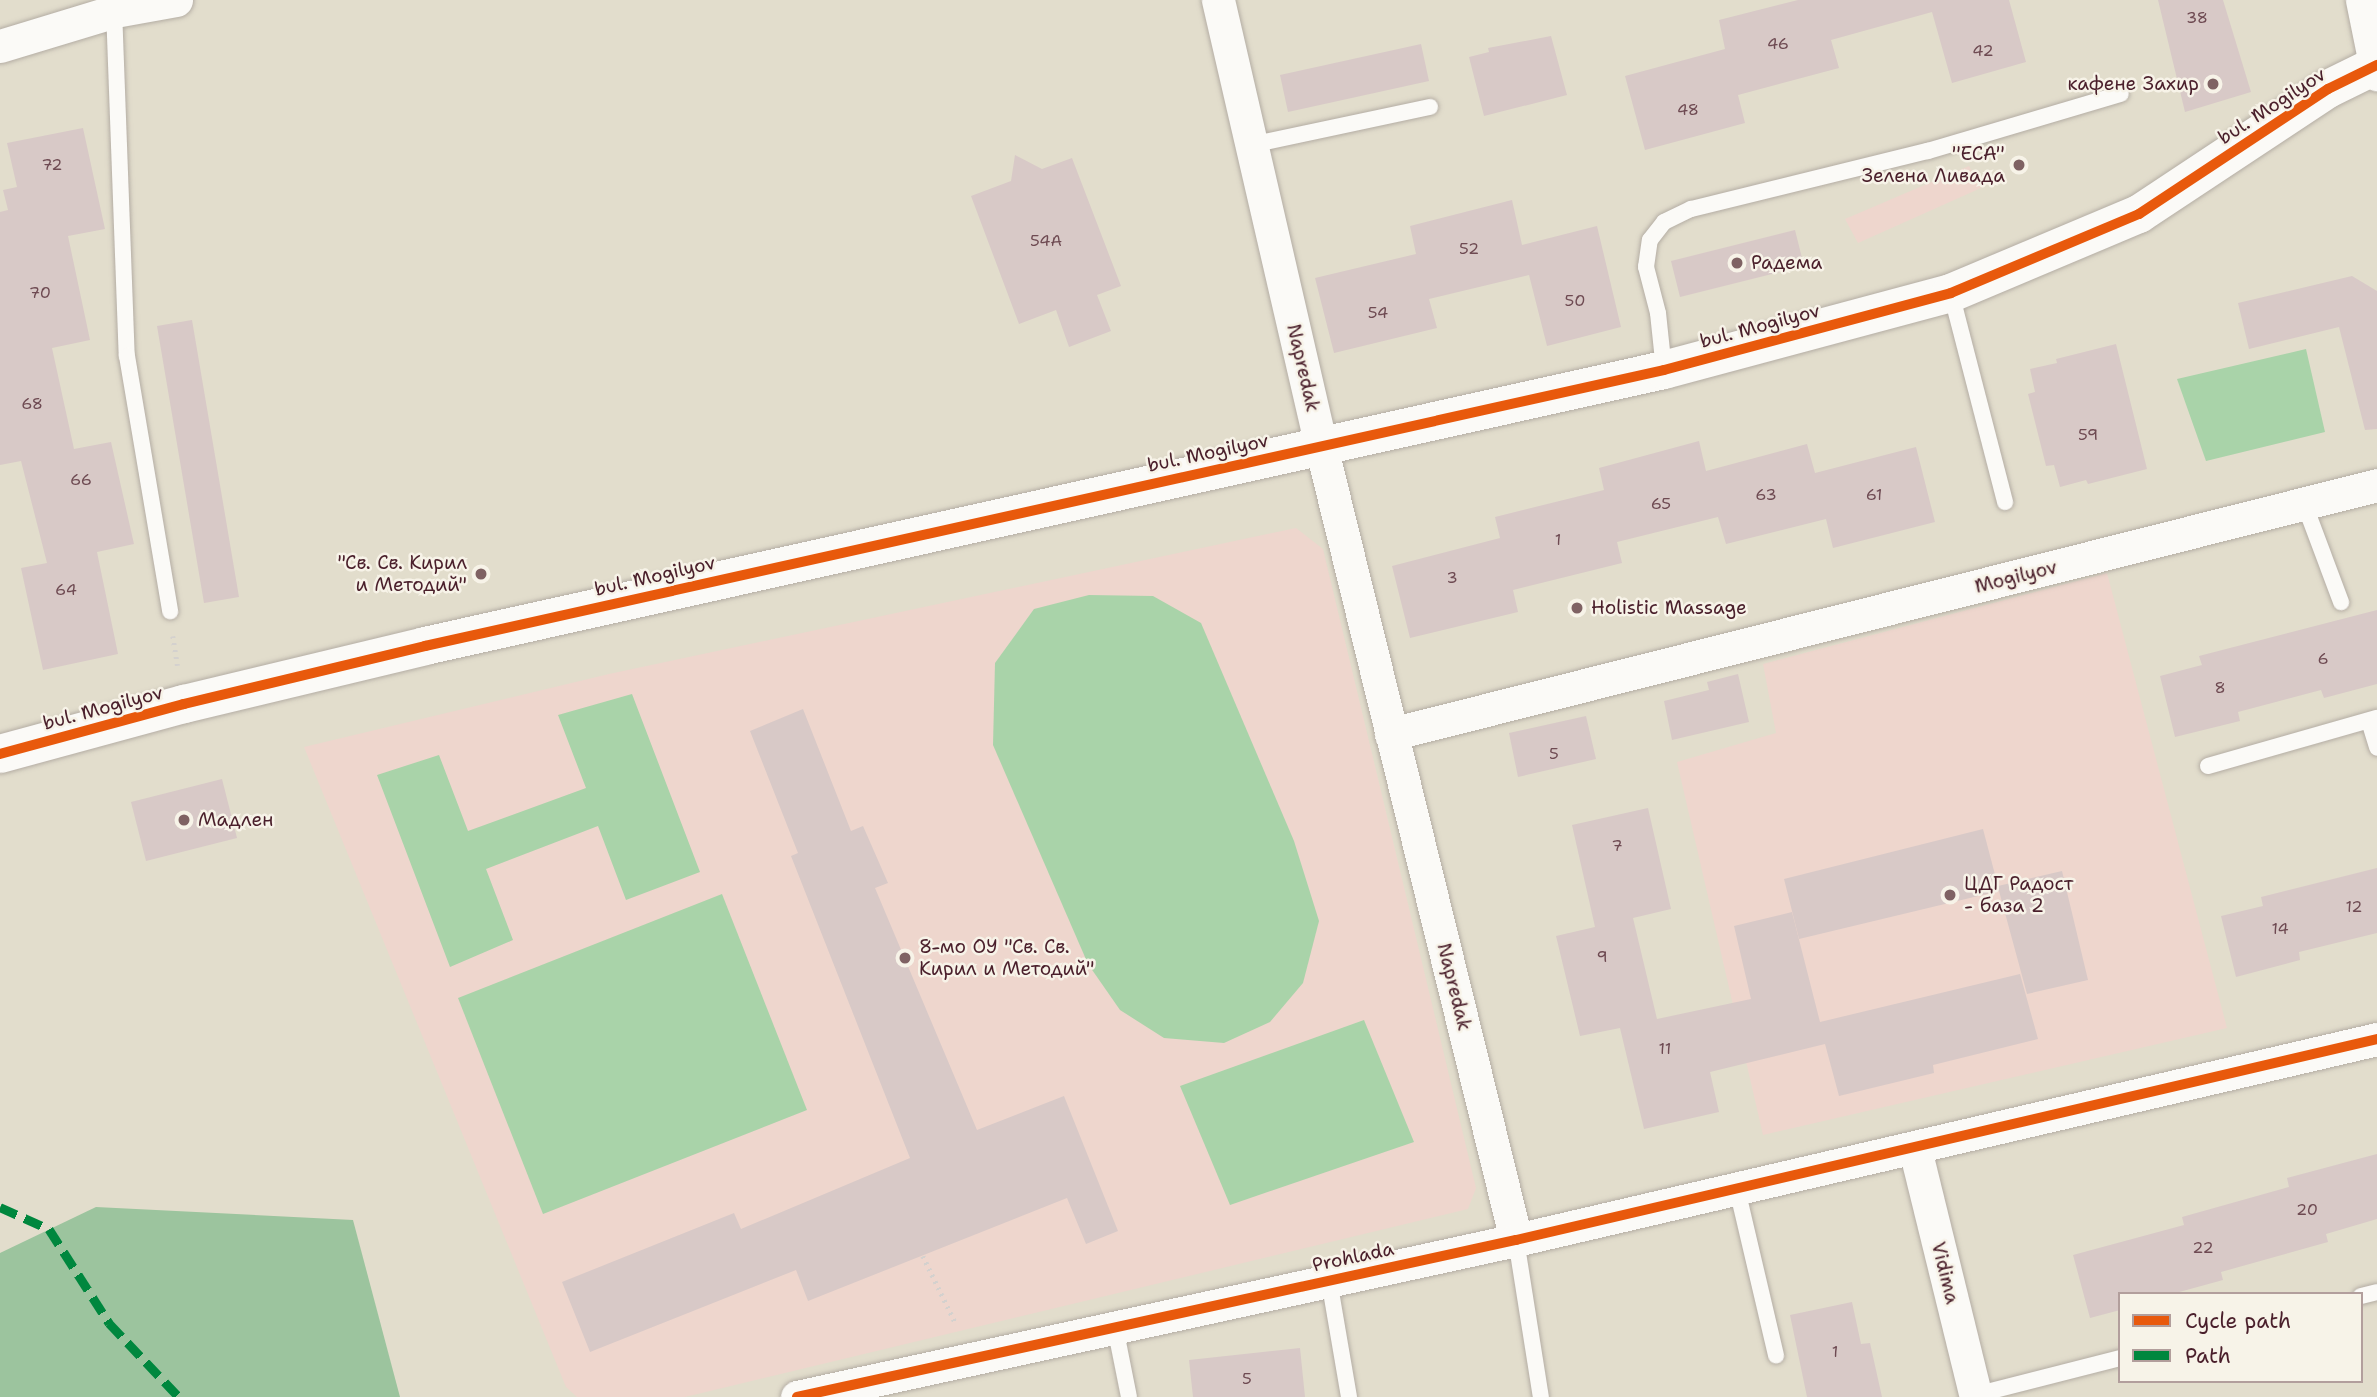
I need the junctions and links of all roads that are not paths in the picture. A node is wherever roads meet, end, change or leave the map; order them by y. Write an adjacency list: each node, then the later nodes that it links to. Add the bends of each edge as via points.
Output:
1 (176, 0): 4 (street)
2 (1218, 0): 9 (street, Napredak)
3 (2362, 0): 6 (street)
4 (114, 5): 5 (street); 17 (lane, via 127,356)
5 (0, 46)
6 (2376, 68): 10 (street, bul. Mogilyov, via 2328,89 2138,214)
7 (2121, 94): 11 (lane, via 1928,151 1691,209 1664,222 1650,240 1646,267 1658,313)
8 (1430, 107): 9 (lane)
9 (1251, 145): 12 (street, Napredak)
10 (1951, 293): 11 (street, bul. Mogilyov); 14 (lane)
11 (1664, 370): 12 (street, bul. Mogilyov)
12 (1321, 446): 19 (street, Napredak); 21 (street, bul. Mogilyov, via 438,643)
13 (2377, 485): 15 (street, Mogilyov)
14 (2005, 502)
15 (2304, 503): 16 (lane); 19 (street, Mogilyov)
16 (2341, 602)
17 (170, 611)
18 (2373, 719): 20 (lane); 22 (lane)
19 (1391, 734): 26 (street, Napredak)
20 (2377, 747)
21 (0, 754)
22 (2208, 766)
23 (2377, 1039): 24 (street, Prohlada)
24 (1914, 1149): 25 (street, Prohlada); 31 (street, Vidima)
25 (1737, 1189): 26 (street, Prohlada); 29 (lane)
26 (1516, 1240): 27 (street, Prohlada); 35 (lane)
27 (1329, 1280): 28 (street, Prohlada); 34 (lane)
28 (1115, 1327): 32 (street, Prohlada); 33 (lane)
29 (1776, 1354)
30 (2118, 1359): 31 (lane)
31 (1976, 1396)
32 (797, 1397)
33 (1129, 1397)
34 (1349, 1397)
35 (1541, 1397)

